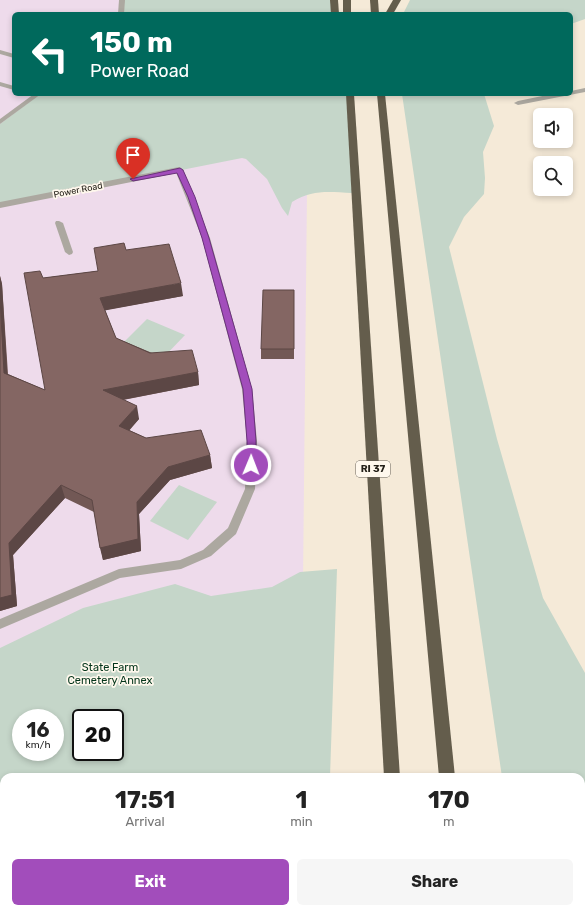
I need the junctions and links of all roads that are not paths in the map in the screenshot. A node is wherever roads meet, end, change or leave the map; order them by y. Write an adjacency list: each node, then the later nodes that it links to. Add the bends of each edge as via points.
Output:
1 (122, 0): 6 (lane)
2 (334, 0): 7 (highway)
3 (347, 0): 8 (highway)
4 (374, 0): 9 (highway)
5 (397, 0): 10 (highway)
6 (121, 12)
7 (335, 12)
8 (347, 12)
9 (375, 12)
10 (390, 12)
11 (0, 52): 12 (lane)
12 (12, 55)
13 (0, 84): 14 (lane)
14 (12, 87)
15 (585, 90): 16 (street)
16 (573, 93)
17 (33, 96): 23 (lane)
18 (350, 96): 30 (highway, RI 37)
19 (382, 96): 31 (highway)
20 (555, 96): 21 (street)
21 (518, 103)
22 (0, 113): 23 (lane)
23 (9, 115): 24 (lane)
24 (0, 122)
25 (180, 170): 26 (street, Power Road); 29 (lane, via 206,238 248,389 252,441 250,489 232,531 207,553 181,564 119,574)
26 (0, 205)
27 (59, 224): 28 (lane)
28 (69, 252)
29 (0, 624)
30 (392, 773)
31 (447, 773)

